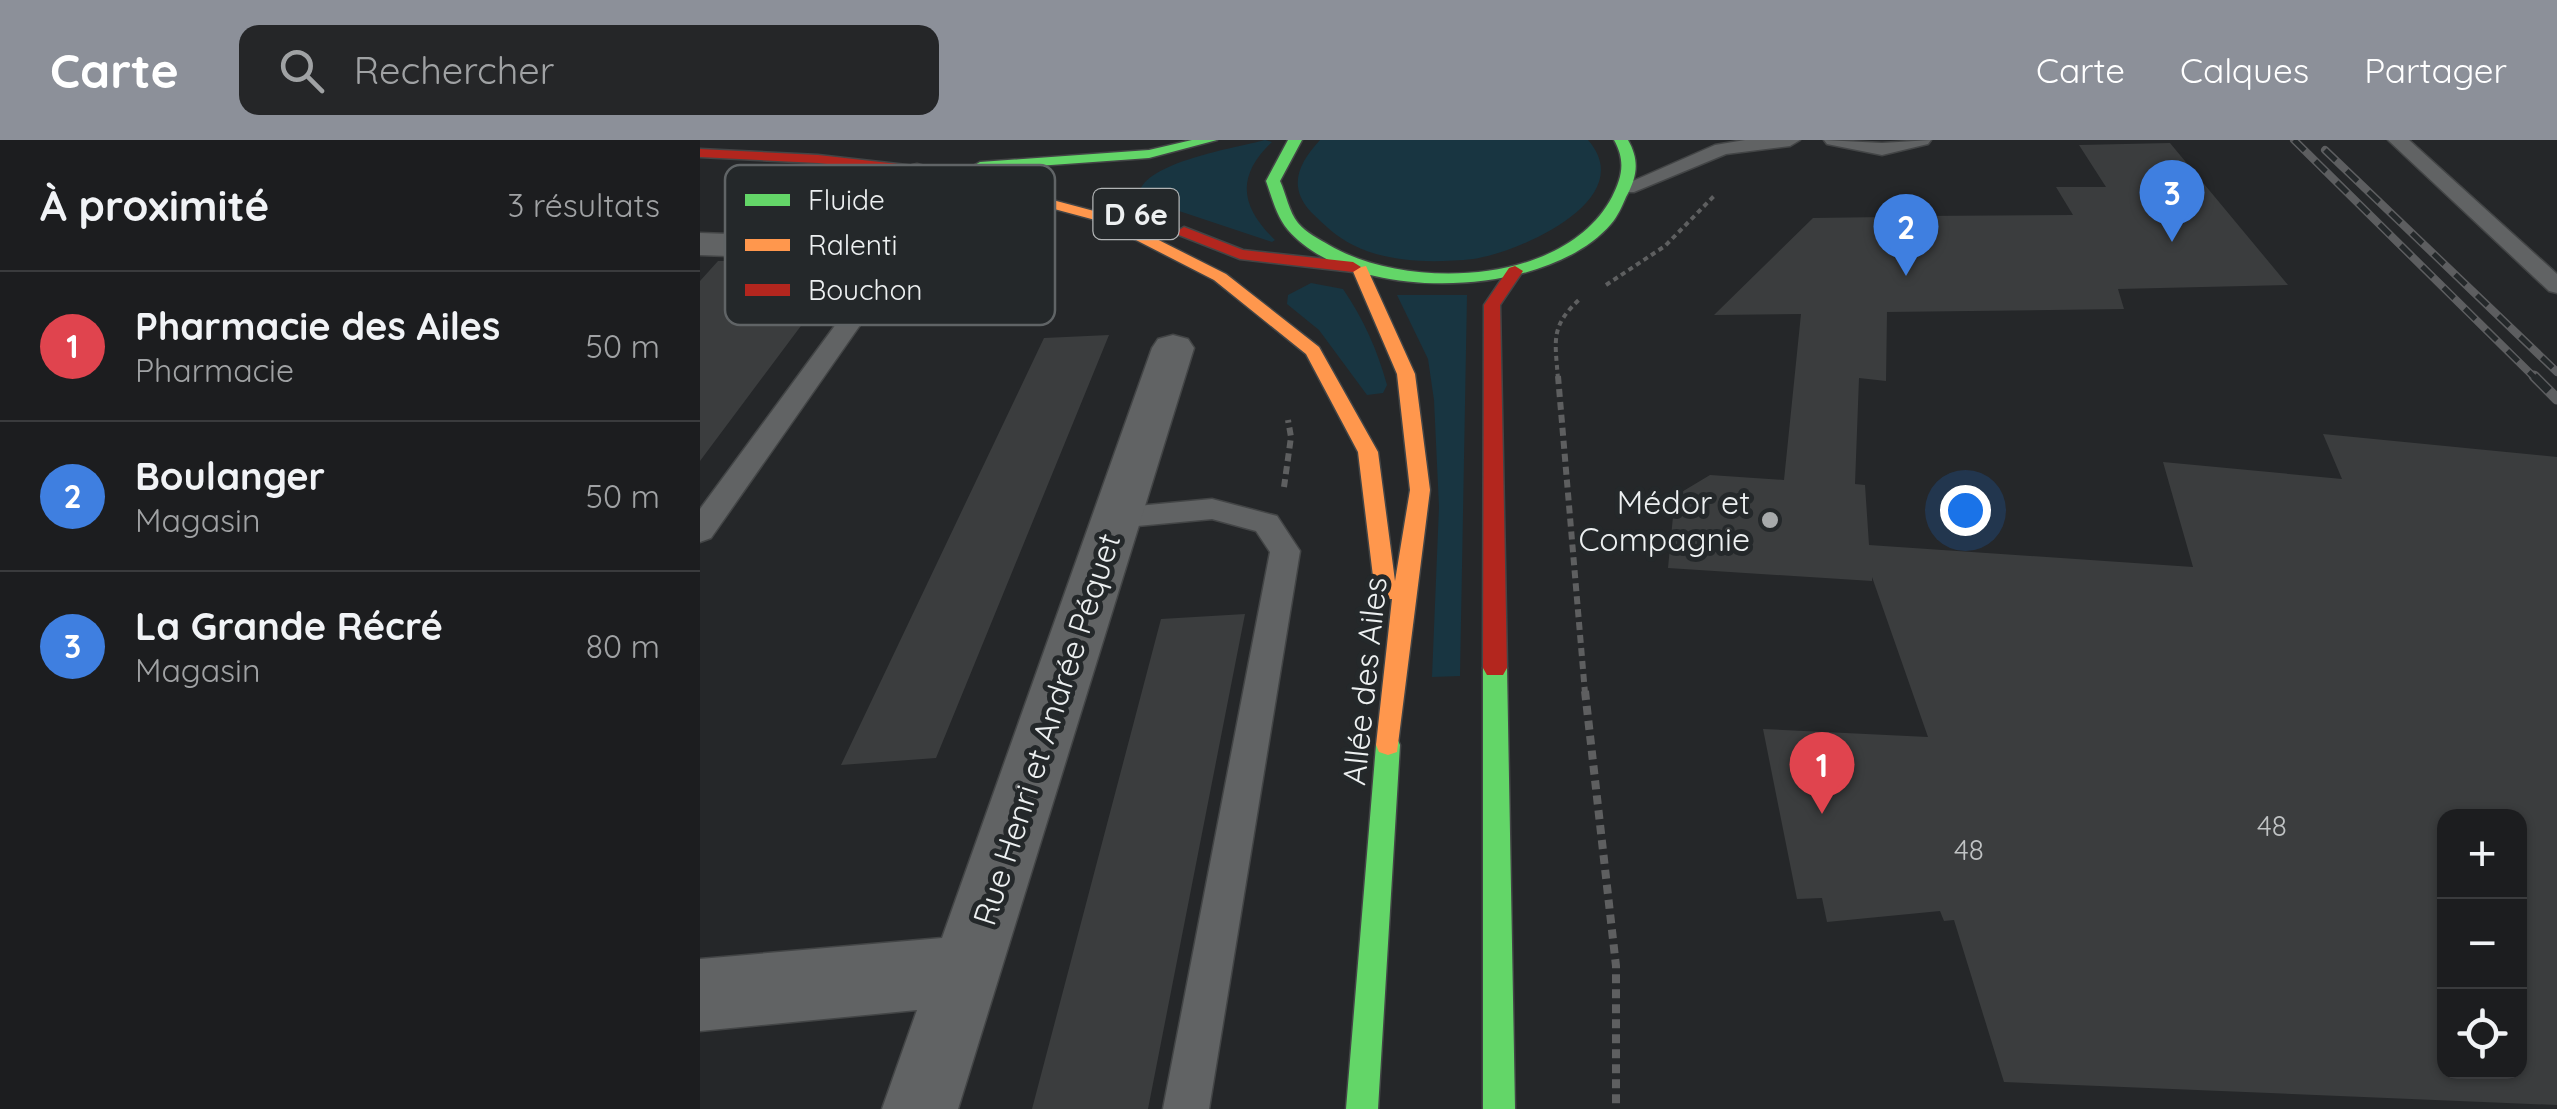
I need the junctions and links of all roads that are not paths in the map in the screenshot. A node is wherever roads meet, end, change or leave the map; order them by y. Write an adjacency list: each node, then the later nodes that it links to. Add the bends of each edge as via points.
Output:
1 (1210, 140): 12 (main road, D 6e, via 1149,154)
2 (1295, 140): 18 (main road, via 1273,181 1283,217 1297,235)
3 (1621, 140): 13 (main road, via 1631,170)
4 (1790, 140): 9 (lane)
5 (1834, 140): 6 (lane, via 1882,149)
6 (1921, 140)
7 (2398, 140): 20 (lane)
8 (1692, 143): 9 (lane)
9 (1722, 149): 13 (lane)
10 (700, 153): 11 (main road, D 6e)
11 (874, 165)
12 (1014, 165)
13 (1627, 188): 19 (main road, via 1592,232)
14 (1055, 193): 18 (main road, D 6e, via 1103,202 1240,254)
15 (1055, 205): 25 (main road, via 1104,218 1220,278 1313,351 1368,452)
16 (700, 244): 17 (street)
17 (725, 245)
18 (1357, 268): 19 (main road, via 1463,278); 25 (main road, Allée des Ailes, via 1406,374 1420,490)
19 (1515, 270): 31 (main road, via 1492,305)
20 (2557, 286)
21 (848, 325): 24 (lane)
22 (1173, 348): 23 (street, Rue Henri et Andrée Péquet)
23 (1116, 518): 26 (street, Rue Henri et Andrée Péquet); 29 (lane, via 1212,509 1266,523 1285,550)
24 (700, 531)
25 (1395, 656): 30 (main road, Allée des Ailes)
26 (966, 972): 27 (street); 28 (street, Rue Henri et Andrée Péquet)
27 (700, 995)
28 (920, 1109)
29 (1186, 1109)
30 (1362, 1109)
31 (1499, 1109)

